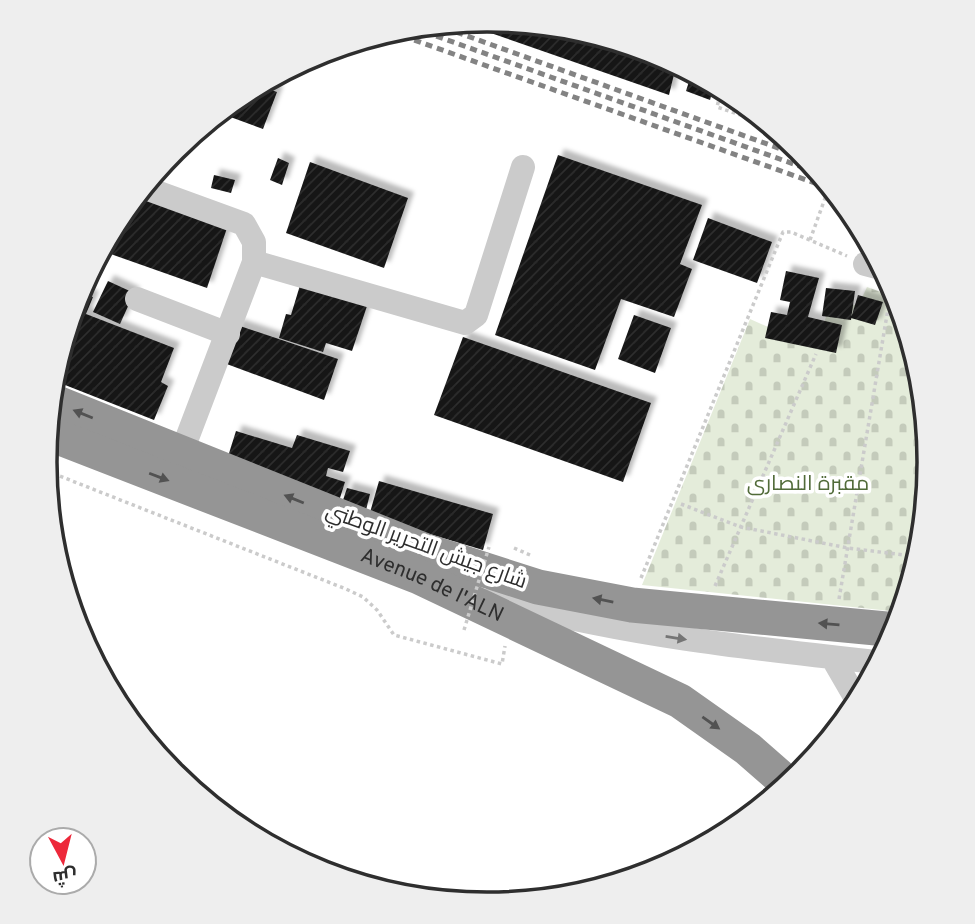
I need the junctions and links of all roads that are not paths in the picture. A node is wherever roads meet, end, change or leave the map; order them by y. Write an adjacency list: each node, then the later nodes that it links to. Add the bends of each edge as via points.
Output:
1 (523, 167): 3 (street, via 476,315 465,323)
2 (153, 191): 3 (street, via 244,223 254,242)
3 (254, 262): 5 (street)
4 (137, 299): 5 (street)
5 (228, 334): 8 (street)
6 (61, 405): 8 (highway, شارع جيش التحرير الوطني, one-way to 6)
7 (58, 438): 9 (highway, Avenue de l'ALN, one-way to 9)
8 (181, 454): 10 (highway, شارع جيش التحرير الوطني, one-way to 8, via 632,605 538,587 426,551)
9 (419, 577): 11 (street, one-way to 11, via 597,624 706,643); 14 (highway, Avenue de l'ALN, one-way to 14, via 681,701)
10 (884, 630)
11 (832, 657): 12 (street); 13 (street)
12 (869, 661)
13 (851, 691)
14 (780, 777)

